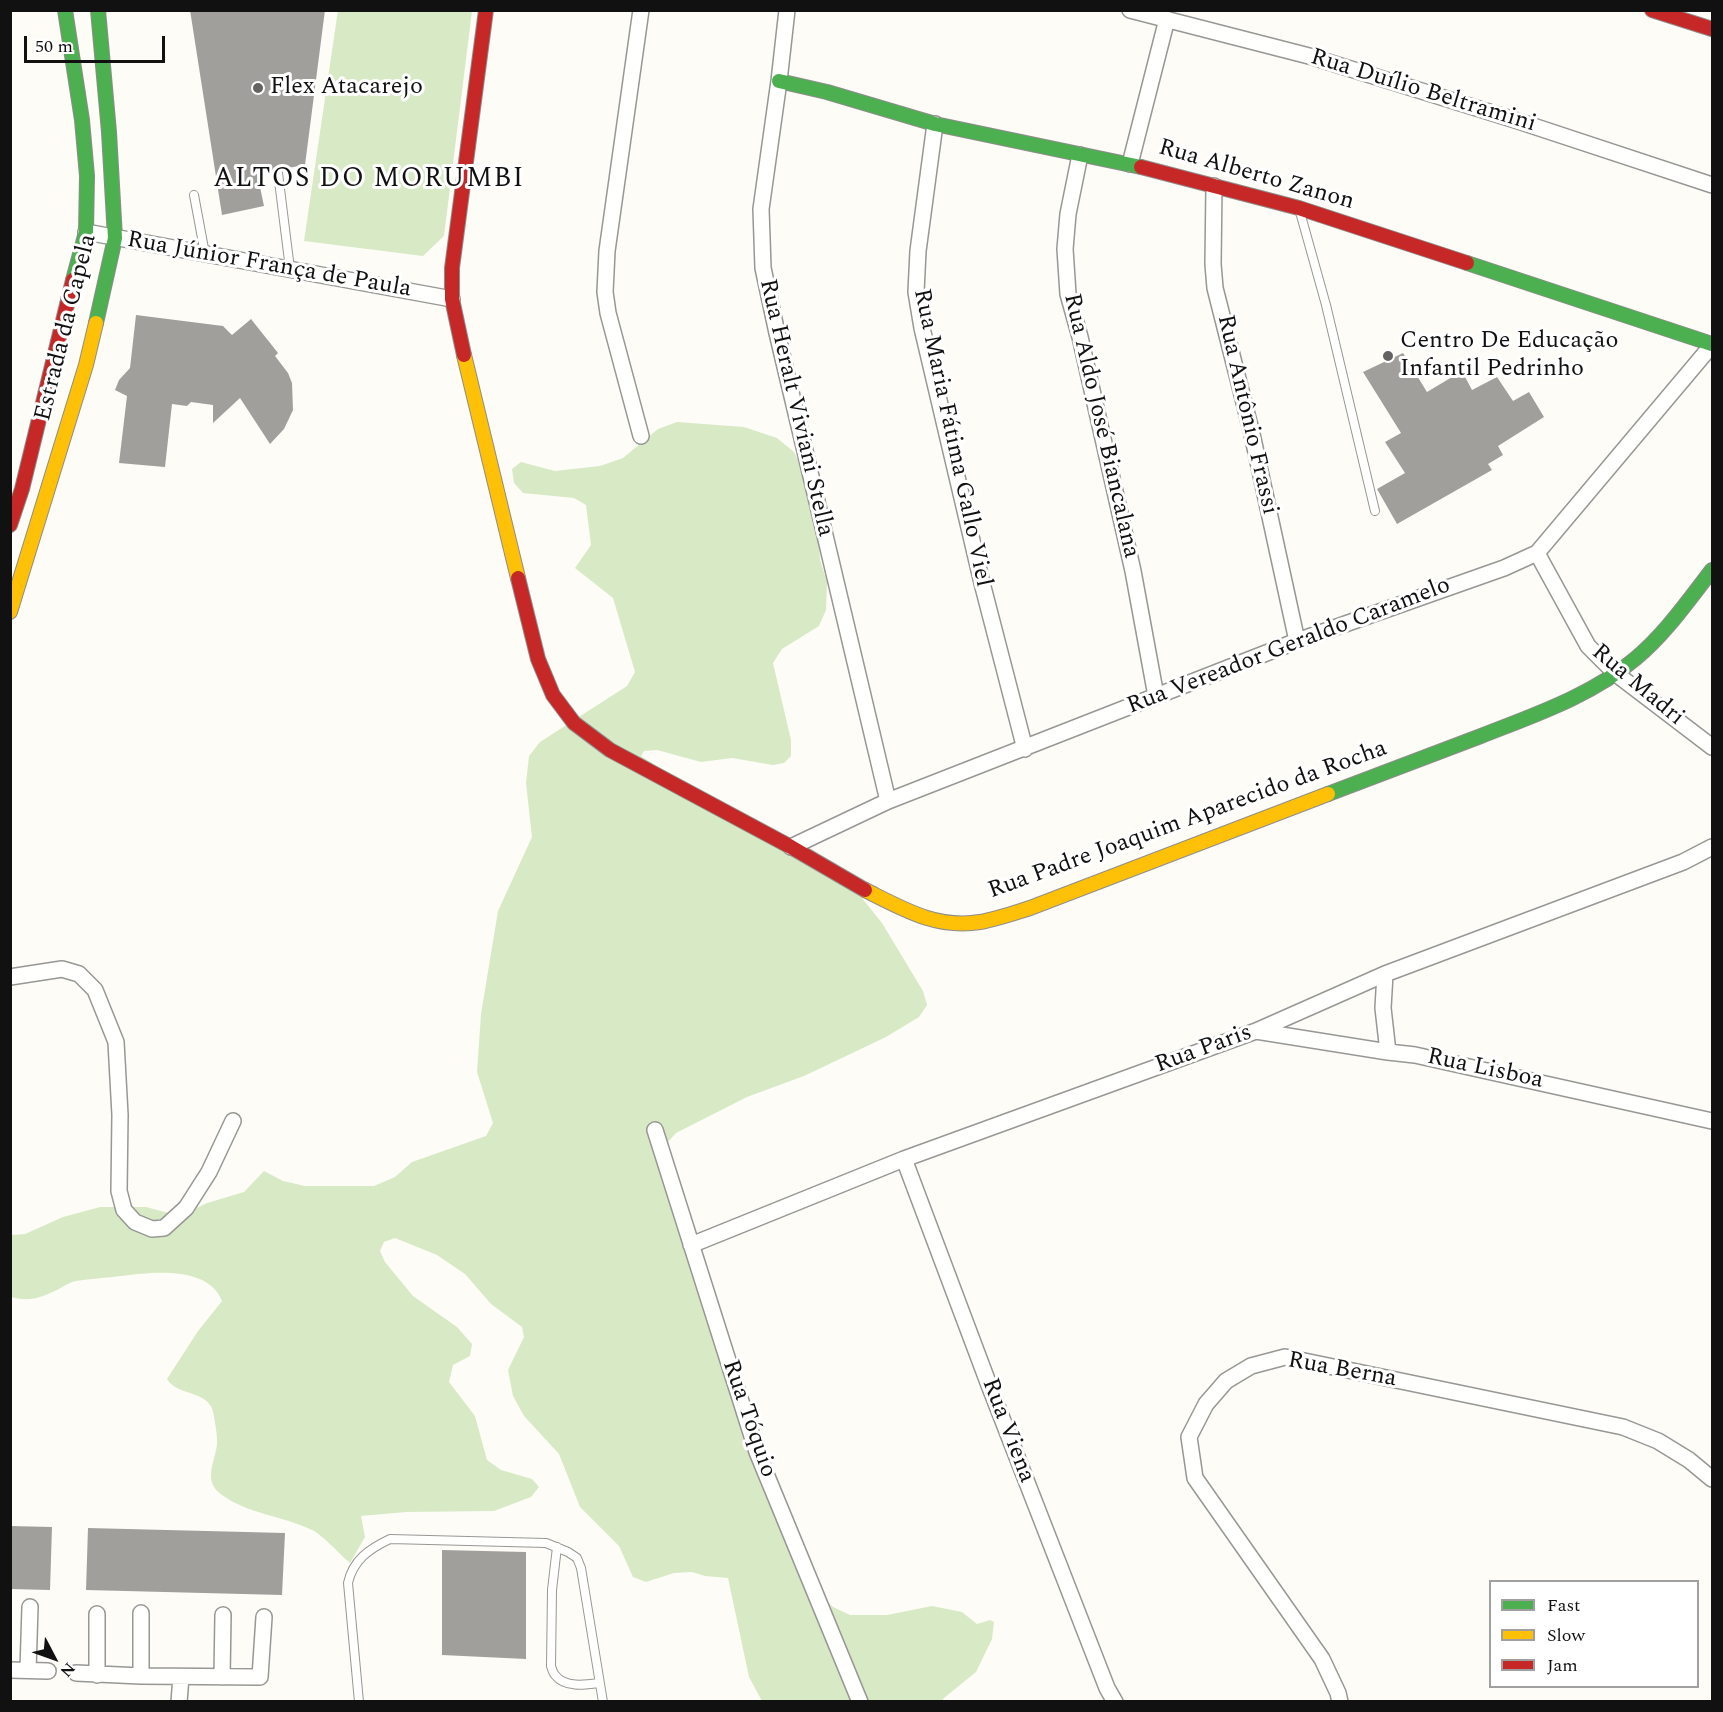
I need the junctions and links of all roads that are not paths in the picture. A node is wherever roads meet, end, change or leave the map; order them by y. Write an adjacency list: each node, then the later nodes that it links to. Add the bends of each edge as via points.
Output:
1 (65, 10): 19 (main road, Estrada da Capela, via 82,120)
2 (98, 10): 20 (main road, Estrada da Capela)
3 (486, 10): 23 (main road, Rua Padre Joaquim Aparecido da Rocha, via 452,268)
4 (641, 10): 25 (street, via 607,251 605,292)
5 (787, 10): 10 (street, Rua Heralt Viviani Stella)
6 (1130, 10): 8 (street, Rua Duílio Beltramini)
7 (1652, 10): 9 (main road)
8 (1167, 19): 13 (street); 15 (street, Rua Duílio Beltramini, via 1309,56)
9 (1713, 29)
10 (779, 81): 11 (main road, Rua Alberto Zanon); 38 (street, Rua Heralt Viviani Stella, via 761,209 763,268)
11 (935, 124): 12 (main road, Rua Alberto Zanon); 37 (street, Rua Maria Fátima Gallo Viel, via 916,292 982,583)
12 (1080, 155): 13 (main road, Rua Alberto Zanon); 35 (street, Rua Aldo José Biancalana, via 1065,249 1068,294 1133,571)
13 (1130, 164): 16 (main road, Rua Alberto Zanon)
14 (278, 173): 22 (lane)
15 (1713, 185)
16 (1214, 186): 18 (main road, Rua Alberto Zanon); 33 (street, Rua Antônio Frassi, via 1215,288 1252,434)
17 (194, 195): 21 (lane)
18 (1299, 208): 24 (main road, Rua Alberto Zanon); 28 (lane)
19 (86, 232): 20 (street, Rua Júnior França de Paula); 26 (main road, Estrada da Capela)
20 (115, 237): 21 (street, Rua Júnior França de Paula); 27 (main road, Estrada da Capela, via 86,365)
21 (205, 254): 22 (street, Rua Júnior França de Paula)
22 (290, 270): 23 (street, Rua Júnior França de Paula)
23 (452, 299): 39 (main road, Rua Padre Joaquim Aparecido da Rocha, via 538,659 553,695 574,723 609,750)
24 (1713, 344): 30 (street, Rua Vereador Geraldo Caramelo)
25 (641, 436)
26 (16, 489): 27 (street); 29 (main road, Estrada da Capela)
27 (47, 492): 32 (main road, Estrada da Capela)
28 (1375, 511)
29 (10, 525)
30 (1537, 553): 33 (street, Rua Vereador Geraldo Caramelo); 34 (street, Rua Madri, via 1588,646)
31 (1713, 570): 34 (main road, Rua Padre Joaquim Aparecido da Rocha, via 1658,636)
32 (10, 612)
33 (1297, 641): 35 (street, Rua Vereador Geraldo Caramelo)
34 (1615, 673): 36 (street, Rua Madri); 39 (main road, Rua Padre Joaquim Aparecido da Rocha, via 1590,690 1545,711 1030,908 980,922 947,923 920,917 862,889)
35 (1156, 696): 37 (street, Rua Vereador Geraldo Caramelo)
36 (1713, 747)
37 (1025, 749): 38 (street, Rua Vereador Geraldo Caramelo)
38 (888, 801): 39 (street, Rua Vereador Geraldo Caramelo)
39 (791, 847)
40 (1713, 847): 41 (street, Rua Paris, via 1683,862)
41 (1385, 974): 43 (street, Rua Paris); 44 (street, via 1383,1008)
42 (10, 977): 46 (street, via 62,969 79,974 95,990 116,1042 119,1191 124,1210 135,1222 152,1229 164,1228 186,1208 209,1172)
43 (1256, 1031): 44 (street, Rua Lisboa); 48 (street, Rua Paris)
44 (1388, 1052): 45 (street, Rua Lisboa)
45 (1713, 1120)
46 (233, 1121)
47 (655, 1130): 49 (street, Rua Tóquio)
48 (904, 1159): 49 (street, Rua Paris); 70 (street, Rua Viena, via 1070,1595)
49 (691, 1245): 69 (street, Rua Tóquio, via 757,1452)
50 (1713, 1479): 71 (street, Rua Berna, via 1658,1441 1623,1427 1285,1357 1251,1366 1226,1382 1206,1404 1189,1437 1195,1478 1322,1659)
51 (557, 1547): 65 (lane, via 577,1558 581,1568); 65 (lane, via 551,1666 555,1676 571,1685); 67 (lane, via 546,1543 390,1539 362,1556 348,1583)
52 (30, 1607): 58 (street)
53 (141, 1613): 62 (street)
54 (97, 1614): 61 (street)
55 (223, 1615): 64 (street)
56 (264, 1617): 64 (street, via 260,1677)
57 (10, 1670): 58 (street)
58 (28, 1670): 59 (street)
59 (48, 1671)
60 (76, 1672): 61 (street)
61 (97, 1675): 62 (street)
62 (141, 1676): 63 (street)
63 (181, 1677): 64 (street); 66 (street)
64 (222, 1677)
65 (599, 1683): 68 (lane)
66 (179, 1701)
67 (359, 1701)
68 (603, 1701)
69 (860, 1701)
70 (1115, 1701)
71 (1340, 1701)

